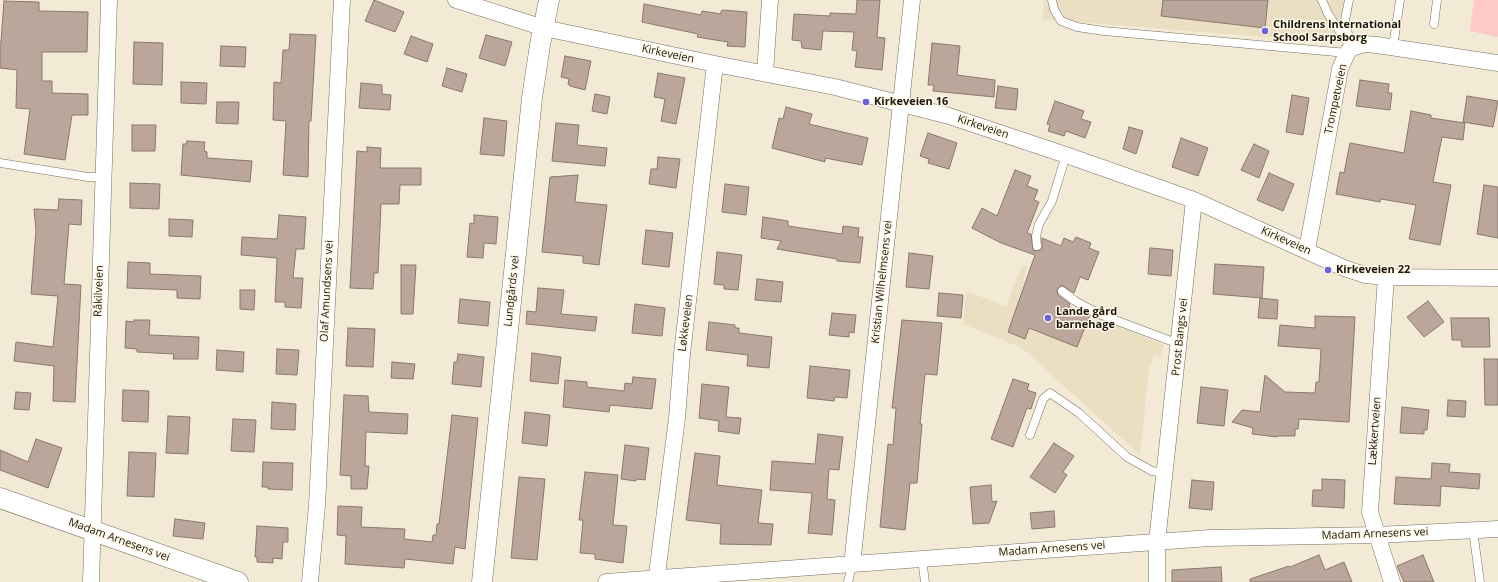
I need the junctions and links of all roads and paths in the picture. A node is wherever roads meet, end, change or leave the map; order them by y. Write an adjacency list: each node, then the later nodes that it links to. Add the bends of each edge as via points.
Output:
1 (109, 0): 22 (street, Råkilveien)
2 (342, 0): 43 (street, Olaf Amundsens vei, via 317,505)
3 (456, 0): 13 (street, Kirkeveien)
4 (549, 0): 13 (street, Lundgårds vei)
5 (770, 0): 18 (street)
6 (912, 0): 19 (street, Kristian Wilhelmsens vei)
7 (1052, 0): 15 (lane, via 1061,21 1077,27)
8 (1322, 0): 15 (lane)
9 (1349, 0): 15 (lane, via 1345,20)
10 (1400, 0): 14 (lane)
11 (1437, 0): 12 (lane)
12 (1434, 24)
13 (544, 28): 17 (street, Kirkeveien); 44 (street, Lundgårds vei, via 532,98)
14 (1393, 47): 15 (street, via 1365,44); 16 (street)
15 (1349, 50): 25 (street, Trompetveien, via 1337,85)
16 (1498, 63)
17 (715, 64): 18 (street, Kirkeveien); 40 (street, Løkkeveien, via 677,418)
18 (765, 73): 19 (street, Kirkeveien)
19 (901, 103): 20 (street, Kirkeveien, via 949,116); 39 (street, Kristian Wilhelmsens vei)
20 (1066, 155): 23 (street, Kirkeveien); 24 (lane, via 1052,201 1039,224)
21 (0, 163): 22 (lane)
22 (103, 177): 33 (street, Råkilveien)
23 (1194, 200): 25 (street, Kirkeveien); 29 (street, Prost Bangs vei)
24 (1037, 246)
25 (1308, 250): 26 (street, Kirkeveien, via 1365,275)
26 (1386, 277): 27 (street, Kirkeveien); 36 (street, Lækkertveien, via 1370,512)
27 (1498, 278)
28 (1062, 291): 29 (lane, via 1099,314)
29 (1179, 344): 31 (street, Prost Bangs vei)
30 (1030, 435): 31 (lane, via 1043,399 1050,393 1079,413 1127,457 1152,472)
31 (1165, 473): 37 (street, Prost Bangs vei)
32 (0, 498): 33 (street, Madam Arnesens vei)
33 (92, 529): 41 (street, Råkilveien); 42 (street, Madam Arnesens vei)
34 (1498, 529): 35 (street, Madam Arnesens vei)
35 (1473, 530): 36 (street, Madam Arnesens vei); 50 (lane)
36 (1377, 535): 37 (street, Madam Arnesens vei, via 1210,538); 49 (street, Lækkertveien)
37 (1157, 542): 38 (street, Madam Arnesens vei); 48 (street, Prost Bangs vei)
38 (922, 559): 39 (street, Madam Arnesens vei); 47 (lane)
39 (852, 565): 40 (street, Madam Arnesens vei); 46 (lane)
40 (656, 580): 45 (street, Madam Arnesens vei)
41 (91, 582)
42 (238, 582)
43 (310, 582)
44 (482, 582)
45 (606, 582)
46 (848, 582)
47 (925, 582)
48 (1157, 582)
49 (1392, 582)
50 (1480, 582)

